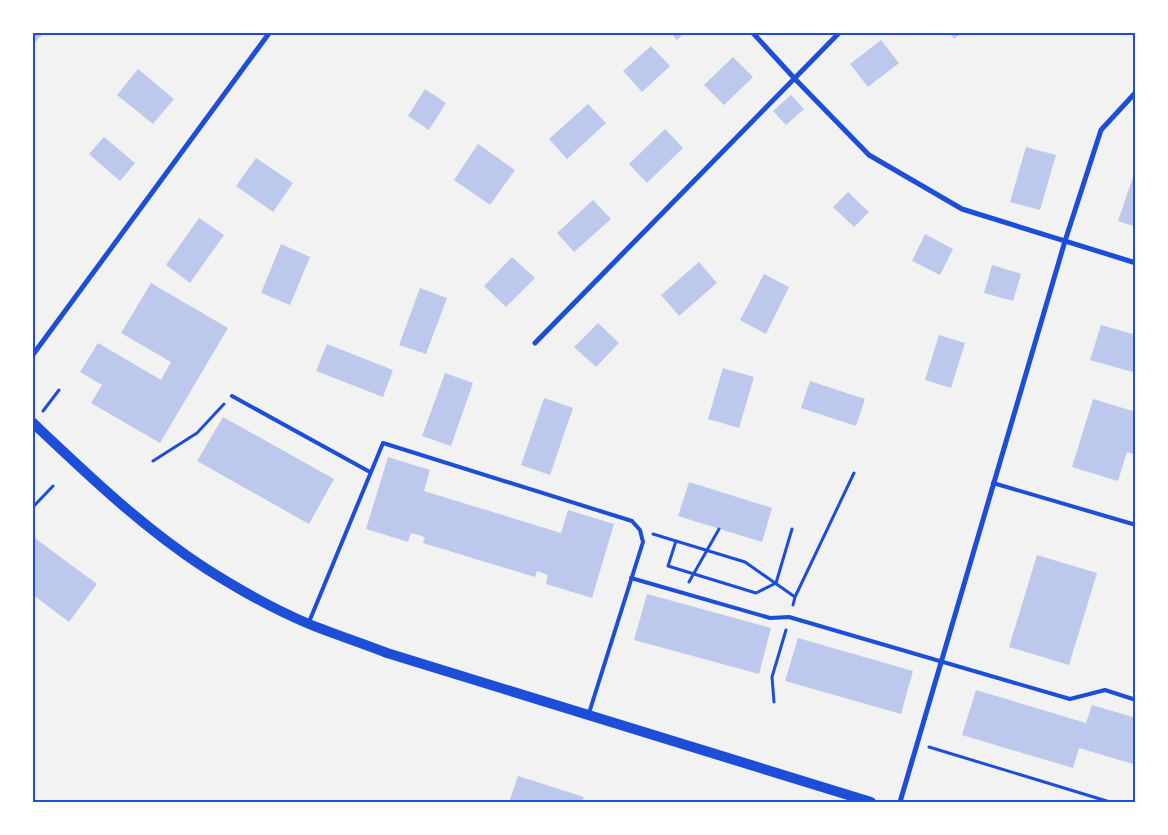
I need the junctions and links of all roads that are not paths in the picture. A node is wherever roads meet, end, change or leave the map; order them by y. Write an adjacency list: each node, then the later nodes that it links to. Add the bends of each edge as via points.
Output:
1 (270, 32): 9 (street)
2 (752, 32): 4 (street)
3 (840, 32): 4 (street)
4 (795, 79): 6 (street, via 869,154 962,209); 8 (street)
5 (1136, 92): 6 (street, via 1101,130)
6 (1065, 241): 7 (street); 13 (street)
7 (1136, 263)
8 (535, 343)
9 (32, 356)
10 (232, 396): 12 (lane)
11 (33, 422): 16 (main road, via 134,515 176,548 252,595)
12 (370, 472): 15 (lane, via 383,444 632,520 640,530 643,542); 16 (lane)
13 (993, 483): 14 (lane); 17 (street)
14 (1136, 525)
15 (632, 578): 17 (lane, via 770,618 789,617); 19 (lane)
16 (308, 623): 19 (main road, via 387,653)
17 (941, 662): 18 (lane, via 1070,700 1105,690); 21 (street)
18 (1136, 700)
19 (589, 715): 20 (main road)
20 (870, 802)
21 (900, 802)

